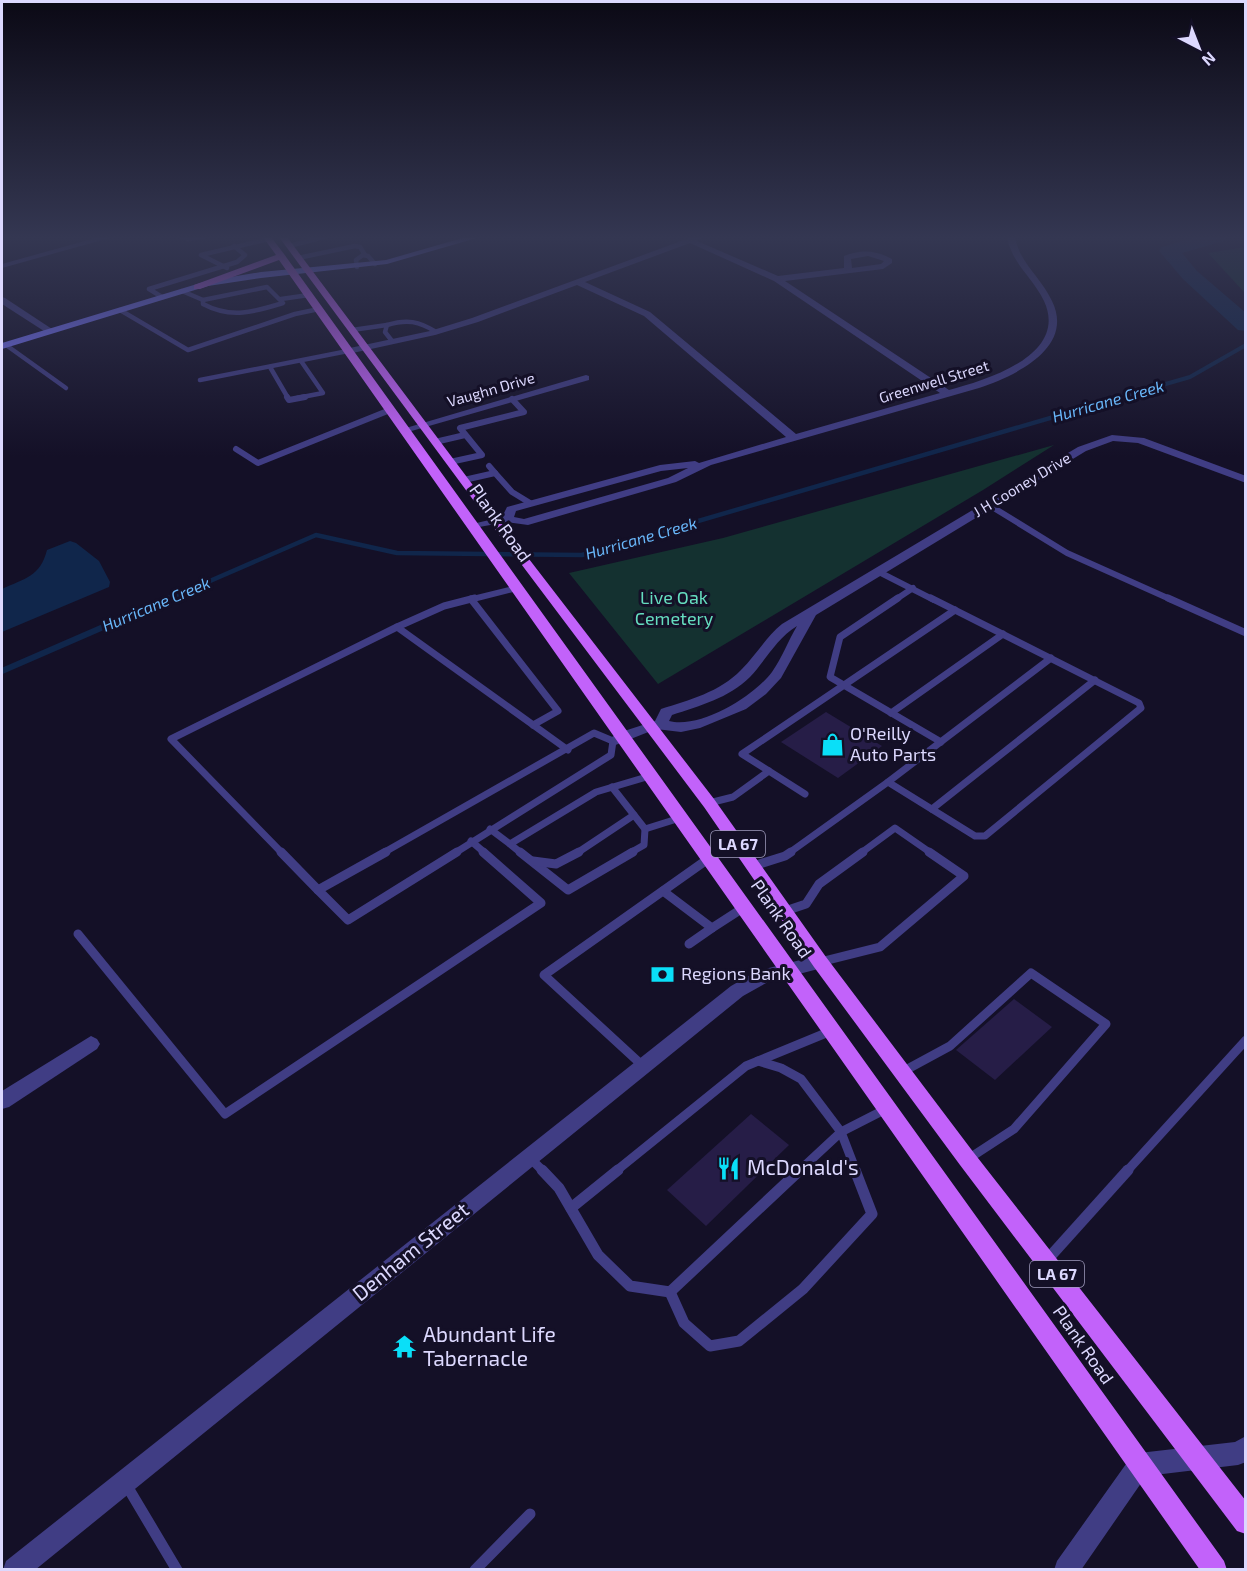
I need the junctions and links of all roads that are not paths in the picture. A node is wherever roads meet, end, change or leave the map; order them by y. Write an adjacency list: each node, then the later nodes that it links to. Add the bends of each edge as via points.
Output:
1 (18, 310): 15 (street)
2 (119, 310): 15 (street)
3 (120, 310): 6 (lane, via 188,350)
4 (215, 310): 5 (lane, via 226,316)
5 (257, 310)
6 (313, 310)
7 (320, 310): 20 (main road, Plank Road / LA 67)
8 (337, 310): 14 (main road, Plank Road / LA 67)
9 (498, 310): 16 (street)
10 (639, 310): 32 (street)
11 (824, 310): 26 (street)
12 (1052, 310): 26 (street, Greenwell Street, via 1051,333 1037,353 1015,370)
13 (387, 325): 14 (lane); 16 (lane, via 414,320); 17 (lane, via 385,332)
14 (352, 330): 19 (main road, Plank Road / LA 67)
15 (50, 331): 18 (street)
16 (436, 332): 17 (street)
17 (392, 341): 19 (street)
18 (4, 345): 25 (lane)
19 (365, 347): 20 (street); 29 (main road, Plank Road / LA 67)
20 (348, 351): 21 (lane); 28 (main road, Plank Road / LA 67)
21 (301, 361): 22 (lane); 22 (lane, via 322,393 290,400)
22 (270, 367): 24 (lane)
23 (586, 378): 27 (street, Vaughn Drive)
24 (200, 380)
25 (66, 388)
26 (948, 394): 32 (street, Greenwell Street)
27 (512, 399): 29 (street, Vaughn Drive); 31 (lane, via 524,412 460,428)
28 (390, 410): 30 (main road, Plank Road / LA 67); 34 (lane, via 258,463)
29 (422, 425): 30 (street, Vaughn Drive); 33 (main road, Plank Road / LA 67)
30 (404, 430): 45 (main road, Plank Road / LA 67)
31 (465, 435): 33 (lane); 35 (lane, via 482,455)
32 (794, 438): 36 (street, Greenwell Street)
33 (435, 442): 35 (main road, Plank Road / LA 67)
34 (237, 449)
35 (450, 462): 39 (main road, Plank Road / LA 67)
36 (707, 463): 41 (street, Greenwell Street, via 660,468); 43 (street, Greenwell Street, via 672,480 524,523)
37 (489, 466): 38 (lane)
38 (495, 473): 39 (lane); 41 (lane, via 512,492)
39 (464, 480): 44 (main road, Plank Road / LA 67)
40 (1245, 480): 42 (street, J H Cooney Drive, via 1147,442 1112,438 1068,456)
41 (530, 503): 43 (street, Greenwell Street, via 511,509)
42 (989, 505): 46 (street, J H Cooney Drive); 53 (lane, via 1067,553)
43 (507, 519): 44 (street, Greenwell Street)
44 (495, 522): 45 (street, Greenwell Street); 60 (main road, Plank Road / LA 67)
45 (472, 527): 47 (main road, Plank Road / LA 67)
46 (879, 572): 48 (lane); 51 (street, J H Cooney Drive)
47 (513, 583): 49 (lane); 61 (main road, Plank Road / LA 67)
48 (913, 588): 50 (lane); 57 (lane, via 840,637 830,677)
49 (471, 599): 52 (lane, via 444,606); 59 (lane, via 558,711)
50 (955, 610): 54 (lane); 57 (lane)
51 (815, 611): 60 (street, J H Cooney Drive, via 774,636 745,674 730,686 666,712); 60 (street, J H Cooney Drive, via 777,674 755,696 723,714 681,728)
52 (397, 627): 59 (lane); 80 (lane, via 171,740)
53 (1245, 633)
54 (1003, 634): 55 (lane); 58 (lane)
55 (1051, 658): 56 (lane); 62 (lane)
56 (1095, 680): 70 (lane); 70 (lane, via 1139,703 1141,708 985,836 975,836)
57 (843, 685): 58 (lane); 64 (lane, via 742,753)
58 (891, 713): 62 (lane)
59 (533, 725): 63 (lane)
60 (656, 726): 61 (street, J H Cooney Drive); 69 (main road, Plank Road / LA 67)
61 (617, 739): 63 (lane, via 594,733); 65 (main road, Plank Road / LA 67); 73 (lane, via 610,755)
62 (941, 742): 66 (lane)
63 (568, 750): 80 (lane)
64 (769, 771): 68 (lane); 69 (lane, via 733,797)
65 (650, 776): 67 (lane); 72 (main road, Plank Road / LA 67)
66 (888, 782): 70 (lane); 79 (lane, via 784,856)
67 (612, 787): 71 (lane); 76 (lane, via 596,792)
68 (805, 794)
69 (709, 803): 79 (main road, Plank Road / LA 67)
70 (932, 809)
71 (634, 815): 74 (lane); 78 (lane, via 556,864)
72 (680, 818): 74 (lane); 77 (main road, Plank Road / LA 67)
73 (490, 829): 75 (lane); 76 (lane)
74 (645, 829): 78 (lane, via 644,845 568,890)
75 (471, 841): 80 (lane, via 348,920); 85 (lane, via 541,903 225,1114)
76 (510, 844): 78 (lane)
77 (708, 859): 81 (lane); 82 (main road, Plank Road / LA 67)
78 (531, 861)
79 (753, 866): 83 (main road, Plank Road / LA 67)
80 (318, 890)
81 (663, 891): 84 (lane); 95 (lane, via 544,975)
82 (743, 908): 84 (lane); 88 (main road, Plank Road / LA 67)
83 (785, 911): 87 (main road, Plank Road / LA 67); 87 (lane, via 806,904 819,884 895,828 964,876 880,947)
84 (712, 928): 86 (lane)
85 (78, 934)
86 (689, 944)
87 (820, 962): 88 (street, Denham Street); 96 (main road, Plank Road / LA 67)
88 (787, 970): 89 (main road, Plank Road / LA 67); 95 (street, Denham Street, via 763,976 737,991)
89 (831, 1031): 94 (lane); 98 (main road, Plank Road / LA 67)
90 (1245, 1040): 92 (lane)
91 (91, 1044): 97 (street)
92 (1236, 1050): 93 (lane); 103 (lane)
93 (1245, 1056)
94 (758, 1061): 99 (lane, via 801,1079); 102 (lane, via 746,1066)
95 (643, 1066): 100 (street, Denham Street)
96 (902, 1072): 101 (main road, Plank Road / LA 67); 101 (lane, via 950,1046 1031,973 1106,1024 1014,1129)
97 (2, 1101)
98 (886, 1109): 99 (lane); 107 (main road, Plank Road / LA 67)
99 (841, 1132): 104 (lane); 104 (lane, via 872,1214 802,1289 739,1341 710,1346 684,1323)
100 (529, 1157): 102 (lane, via 559,1188); 108 (street, Denham Street)
101 (967, 1159): 103 (main road, Plank Road / LA 67)
102 (571, 1208): 104 (lane, via 598,1255 630,1286)
103 (1047, 1260): 106 (main road, Plank Road / LA 67)
104 (670, 1292)
105 (1245, 1448): 106 (street, via 1238,1453)
106 (1199, 1458): 107 (street); 110 (main road, Plank Road / LA 67)
107 (1139, 1465): 111 (street); 115 (main road, Plank Road / LA 67)
108 (124, 1482): 112 (street, Denham Street); 113 (lane)
109 (530, 1514): 114 (lane)
110 (1245, 1522)
111 (1074, 1566)
112 (15, 1569)
113 (177, 1569)
114 (474, 1569)
115 (1215, 1569)

